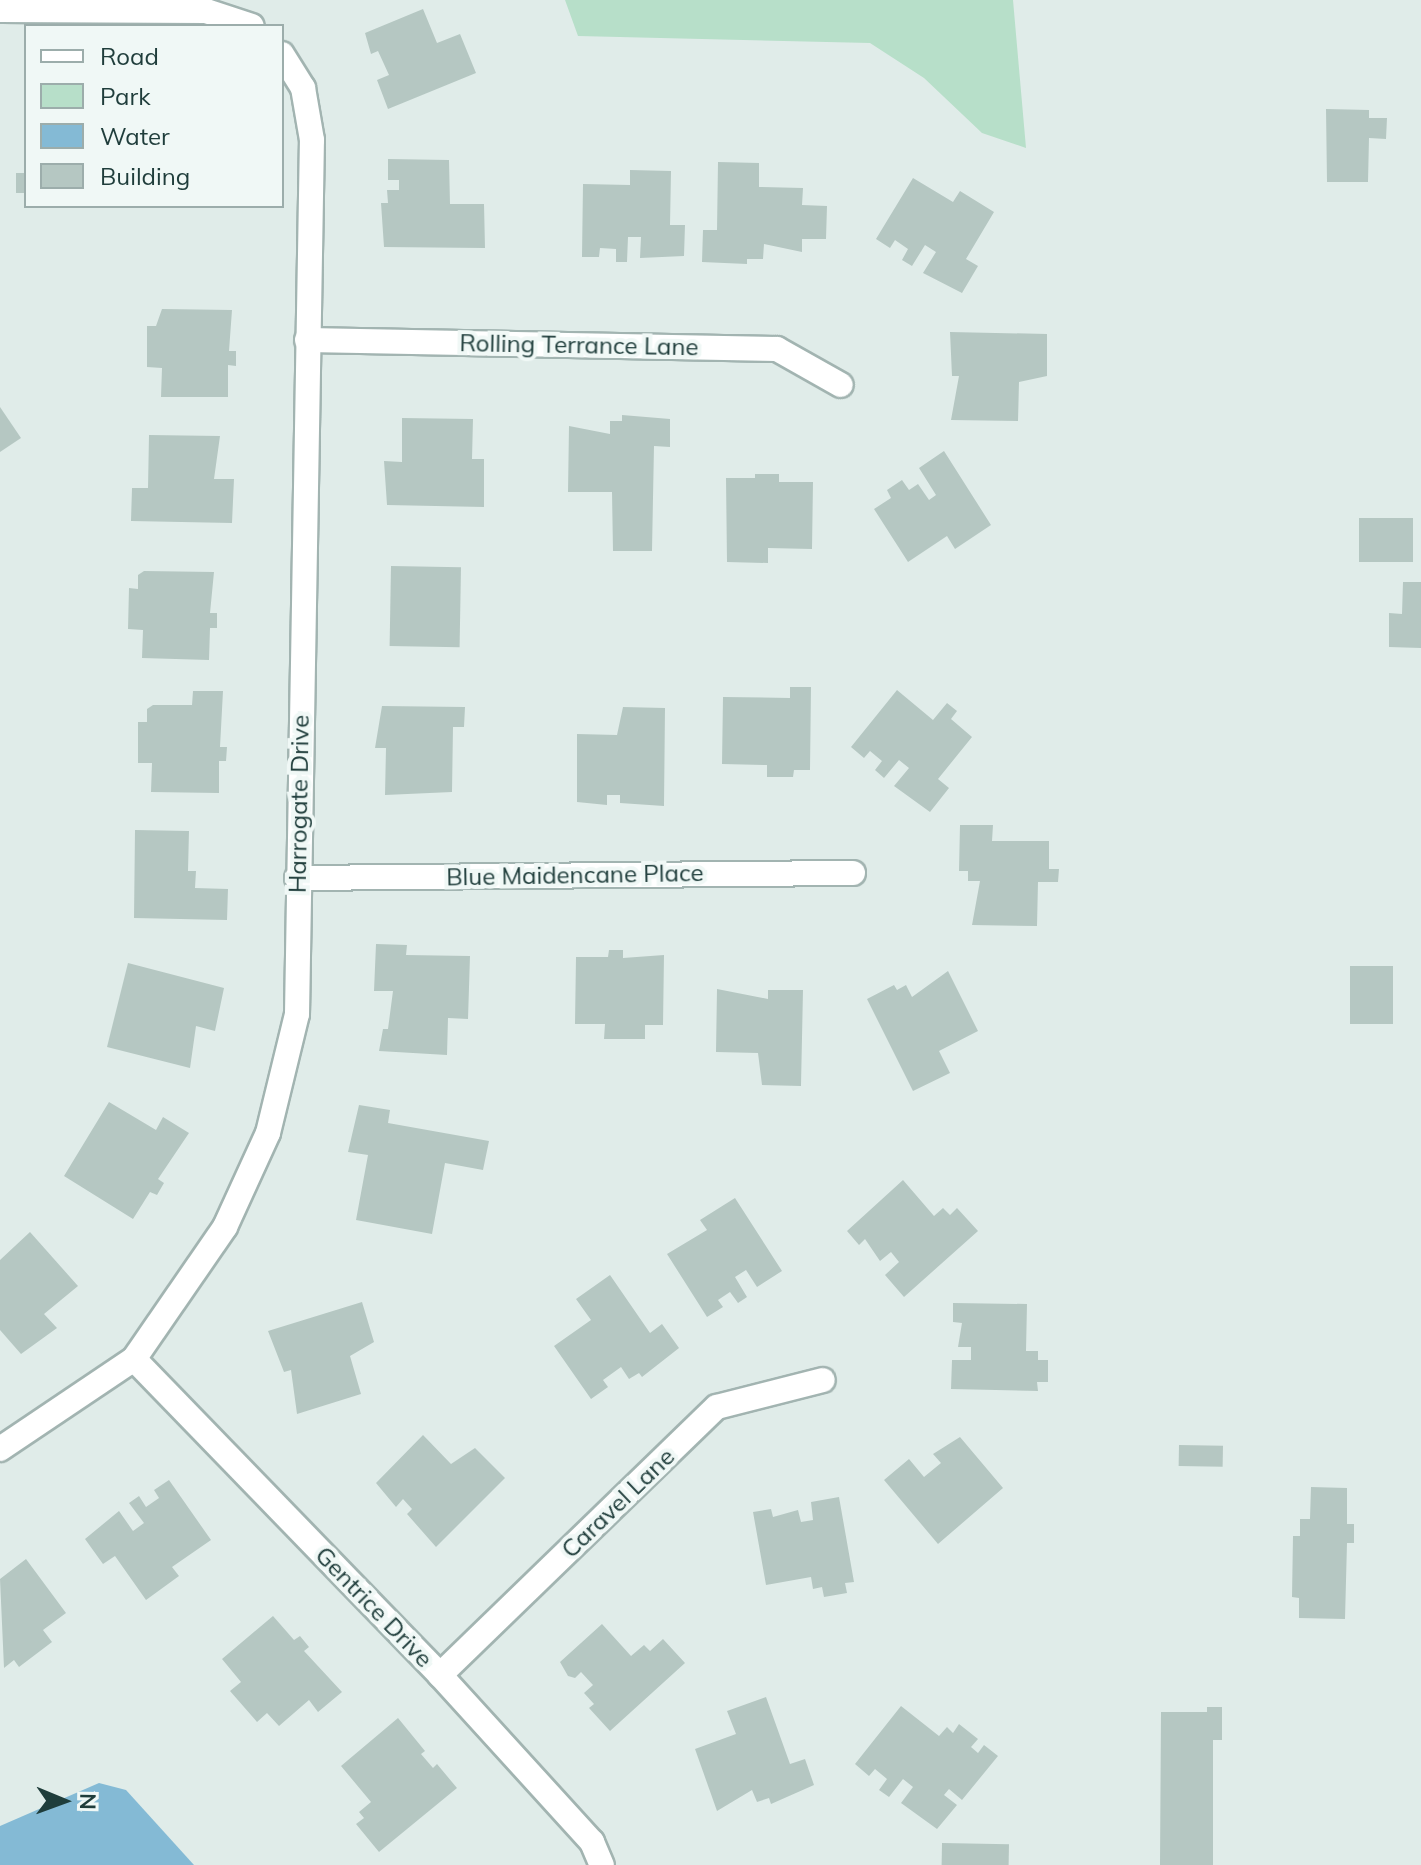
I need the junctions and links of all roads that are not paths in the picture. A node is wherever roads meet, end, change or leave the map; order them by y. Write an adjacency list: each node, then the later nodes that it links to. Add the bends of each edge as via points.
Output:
1 (0, 10): 2 (street, via 206,11)
2 (246, 24)
3 (284, 57): 4 (street, Harrogate Drive, via 303,88 312,140)
4 (307, 340): 5 (street, Rolling Terrance Lane, via 777,349); 7 (street, Harrogate Drive)
5 (841, 385)
6 (853, 873): 7 (street, Blue Maidencane Place)
7 (297, 878): 8 (street, Harrogate Drive, via 297,1014 268,1133 225,1227)
8 (134, 1359): 10 (street, Harrogate Drive); 11 (street, Gentrice Drive)
9 (823, 1380): 11 (street, Caravel Lane, via 717,1407)
10 (0, 1449)
11 (440, 1675): 12 (street, Gentrice Drive, via 592,1842)
12 (602, 1865)

